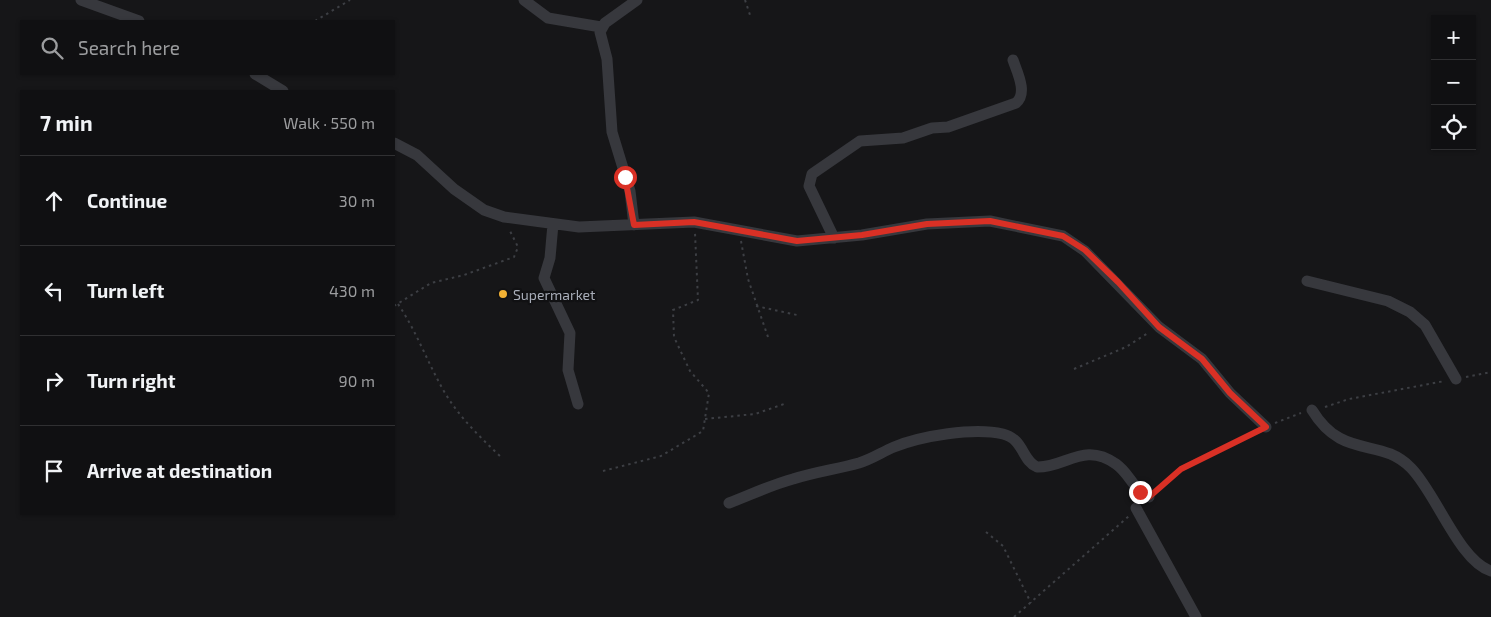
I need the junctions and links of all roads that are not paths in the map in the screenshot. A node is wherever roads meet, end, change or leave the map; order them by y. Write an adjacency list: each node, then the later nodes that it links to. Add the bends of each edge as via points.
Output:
1 (81, 0): 4 (street)
2 (524, 0): 5 (street, via 548,18)
3 (637, 0): 5 (street)
4 (136, 20)
5 (601, 27): 11 (street, via 600,37 607,59 612,132 630,191)
6 (1013, 60): 12 (street, via 1022,92 1016,103 948,127 932,128 903,138 860,142 812,174 809,186)
7 (256, 75): 8 (street)
8 (281, 90)
9 (395, 143): 10 (street, via 417,155 454,189 484,210 504,217)
10 (553, 224): 11 (street, via 579,227); 15 (street, via 550,258 544,278 570,333 568,370)
11 (634, 225): 12 (street, via 694,222 797,241)
12 (834, 238): 17 (street, via 927,224 990,221 1054,233 1071,240 1118,282 1159,327 1202,359 1230,393)
13 (1307, 281): 14 (street, via 1388,301 1410,312 1428,330)
14 (1456, 379)
15 (578, 404)
16 (1312, 410): 21 (street, via 1325,428 1340,439 1405,462 1423,483 1472,560)
17 (1266, 427)
18 (1149, 497): 19 (street, via 1136,489 1121,468 1103,457 1079,456 1037,467 1030,463 1021,446 1009,437 970,433 932,437 901,445 861,462 793,479)
19 (729, 503)
20 (1136, 508): 22 (street)
21 (1491, 571)
22 (1196, 617)

